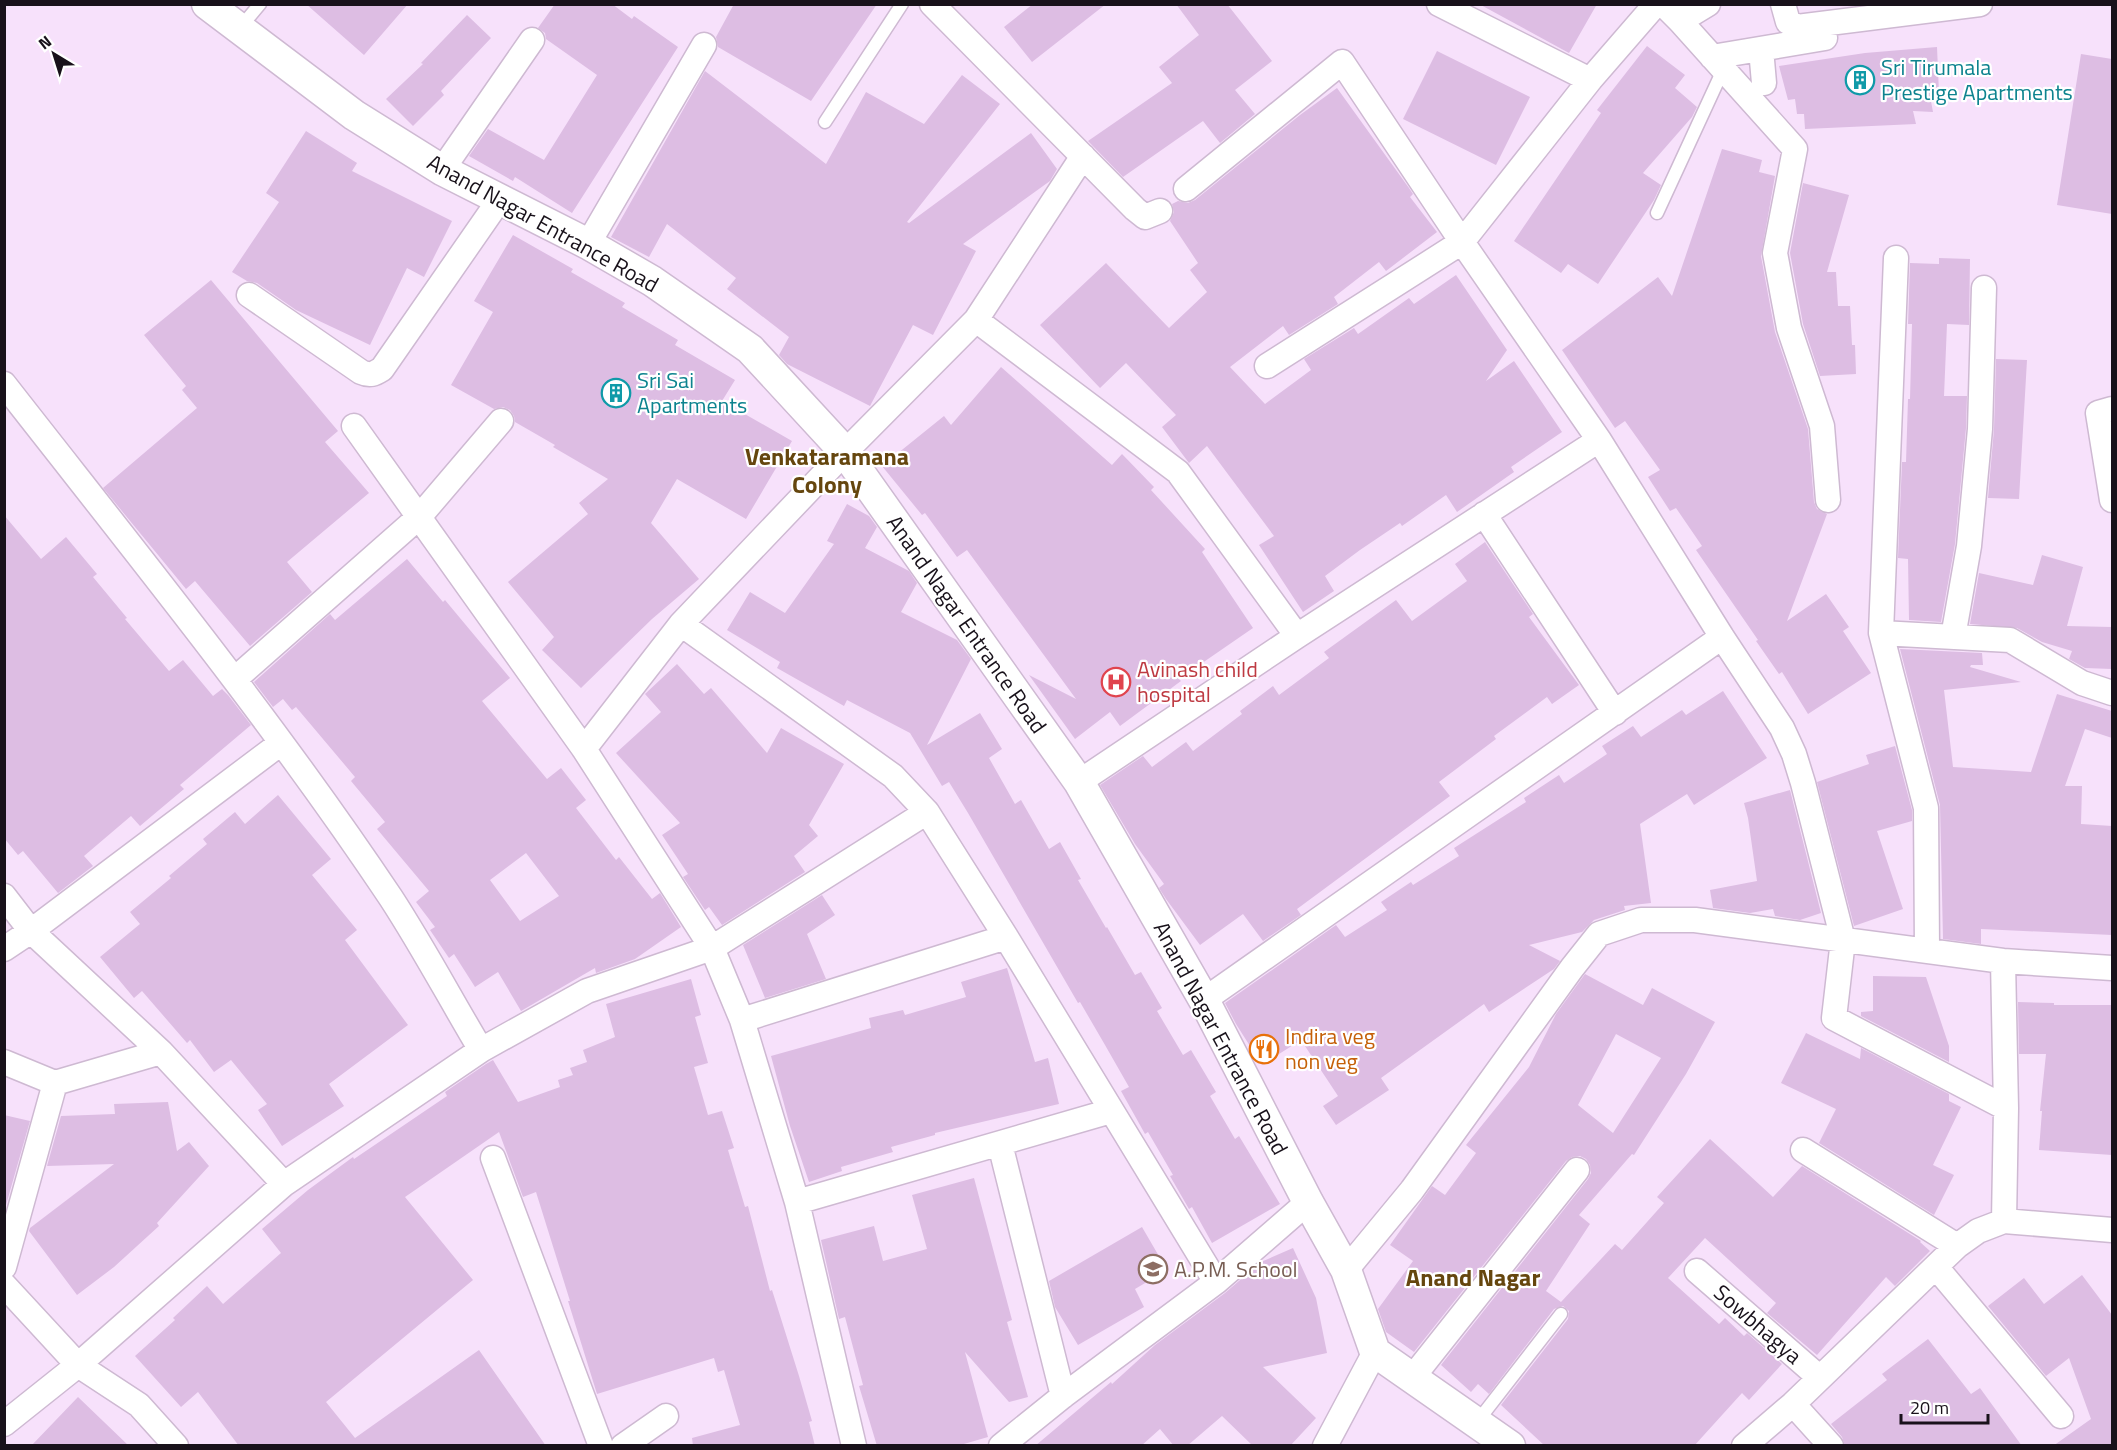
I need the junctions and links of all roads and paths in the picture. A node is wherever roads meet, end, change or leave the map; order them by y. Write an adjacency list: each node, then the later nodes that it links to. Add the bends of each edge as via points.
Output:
1 (207, 4): 12 (street, Anand Nagar Entrance Road)
2 (260, 4): 12 (lane)
3 (902, 4): 19 (lane)
4 (932, 4): 20 (street)
5 (1439, 4): 17 (street)
6 (1656, 4): 17 (street)
7 (1708, 4): 10 (street)
8 (1784, 4): 9 (street, via 1788,22 1797,27)
9 (1980, 4)
10 (1672, 13): 16 (street)
11 (1923, 22): 15 (street)
12 (239, 29): 21 (street, Anand Nagar Entrance Road, via 354,115)
13 (532, 40): 21 (street)
14 (704, 45): 27 (street)
15 (1761, 49): 16 (street); 18 (street)
16 (1718, 63): 25 (lane); 39 (street, via 1795,149 1775,253 1788,328 1822,426)
17 (1590, 80): 26 (street)
18 (1764, 83)
19 (825, 122)
20 (1083, 156): 24 (street, via 1145,217); 31 (street)
21 (442, 170): 23 (street, Anand Nagar Entrance Road)
22 (1186, 189): 26 (street, via 1342,62)
23 (500, 200): 27 (street, Anand Nagar Entrance Road); 30 (street, via 375,374 361,372)
24 (1160, 211)
25 (1657, 213)
26 (1462, 242): 32 (street); 37 (street)
27 (588, 244): 38 (street, Anand Nagar Entrance Road, via 652,281 750,349)
28 (1896, 258): 44 (street)
29 (1984, 288): 47 (street, via 1979,441 1969,546)
30 (249, 295)
31 (976, 320): 38 (street); 45 (street, via 1178,472)
32 (1267, 366)
33 (4, 384): 48 (street)
34 (2112, 409): 40 (street, via 2098,413)
35 (501, 421): 42 (street)
36 (354, 426): 42 (street)
37 (1599, 440): 41 (street); 46 (street)
38 (846, 452): 43 (street); 53 (street, Anand Nagar Entrance Road)
39 (1828, 500)
40 (2112, 500)
41 (1484, 514): 45 (street); 50 (street)
42 (420, 516): 48 (street); 52 (street)
43 (681, 624): 52 (street); 54 (street, via 893,776)
44 (1881, 633): 47 (street); 61 (street, via 1926,808)
45 (1297, 636): 53 (street)
46 (1722, 637): 50 (street); 58 (street, via 1782,728 1794,754)
47 (1953, 637): 49 (street, via 2010,640 2082,683)
48 (235, 679): 51 (street)
49 (2112, 693)
50 (1615, 713): 64 (street)
51 (281, 743): 56 (street); 66 (street, via 391,899)
52 (584, 749): 59 (street)
53 (1079, 782): 64 (street, Anand Nagar Entrance Road)
54 (927, 812): 57 (street); 59 (street)
55 (4, 896): 56 (street)
56 (31, 931): 60 (street); 67 (street)
57 (1006, 937): 65 (street); 71 (street)
58 (1843, 940): 61 (street); 70 (street, via 1834,1018); 84 (street, via 1695,920 1641,920 1599,934 1412,1190)
59 (712, 948): 65 (street); 66 (street, via 588,991)
60 (4, 949)
61 (1927, 950): 62 (street)
62 (2002, 961): 63 (street); 70 (street)
63 (2112, 968)
64 (1204, 1000): 78 (street, Anand Nagar Entrance Road)
65 (742, 1020): 77 (street)
66 (481, 1050): 76 (street)
67 (161, 1052): 69 (street); 76 (street)
68 (4, 1062): 69 (street)
69 (55, 1083): 82 (street)
70 (2006, 1108): 79 (street)
71 (1111, 1111): 72 (street); 86 (street)
72 (1000, 1144): 77 (street); 93 (street)
73 (1803, 1150): 81 (street)
74 (493, 1158): 100 (street)
75 (1577, 1170): 91 (street)
76 (284, 1184): 90 (street)
77 (797, 1202): 102 (street)
78 (1308, 1202): 84 (street, Anand Nagar Entrance Road); 86 (street)
79 (2004, 1221): 80 (street); 81 (street, via 1978,1231)
80 (2112, 1230)
81 (1957, 1246): 83 (street)
82 (4, 1267)
83 (1936, 1267): 92 (street); 96 (street)
84 (1347, 1270): 89 (street, Anand Nagar Entrance Road)
85 (1697, 1271): 92 (street, Sowbhagya)
86 (1216, 1282): 93 (street)
87 (4, 1285): 90 (street)
88 (1561, 1314): 97 (lane)
89 (1375, 1352): 91 (street); 104 (street)
90 (78, 1365): 98 (street); 99 (street, via 139,1405)
91 (1412, 1378): 97 (street)
92 (1820, 1378): 94 (street)
93 (1063, 1395): 103 (street)
94 (1793, 1404): 106 (street); 107 (street)
95 (666, 1416): 101 (street)
96 (2061, 1416)
97 (1476, 1423): 105 (street)
98 (4, 1424)
99 (176, 1446)
100 (601, 1446)
101 (623, 1446)
102 (854, 1446)
103 (1001, 1446)
104 (1325, 1446)
105 (1510, 1446)
106 (1744, 1446)
107 (1831, 1446)

